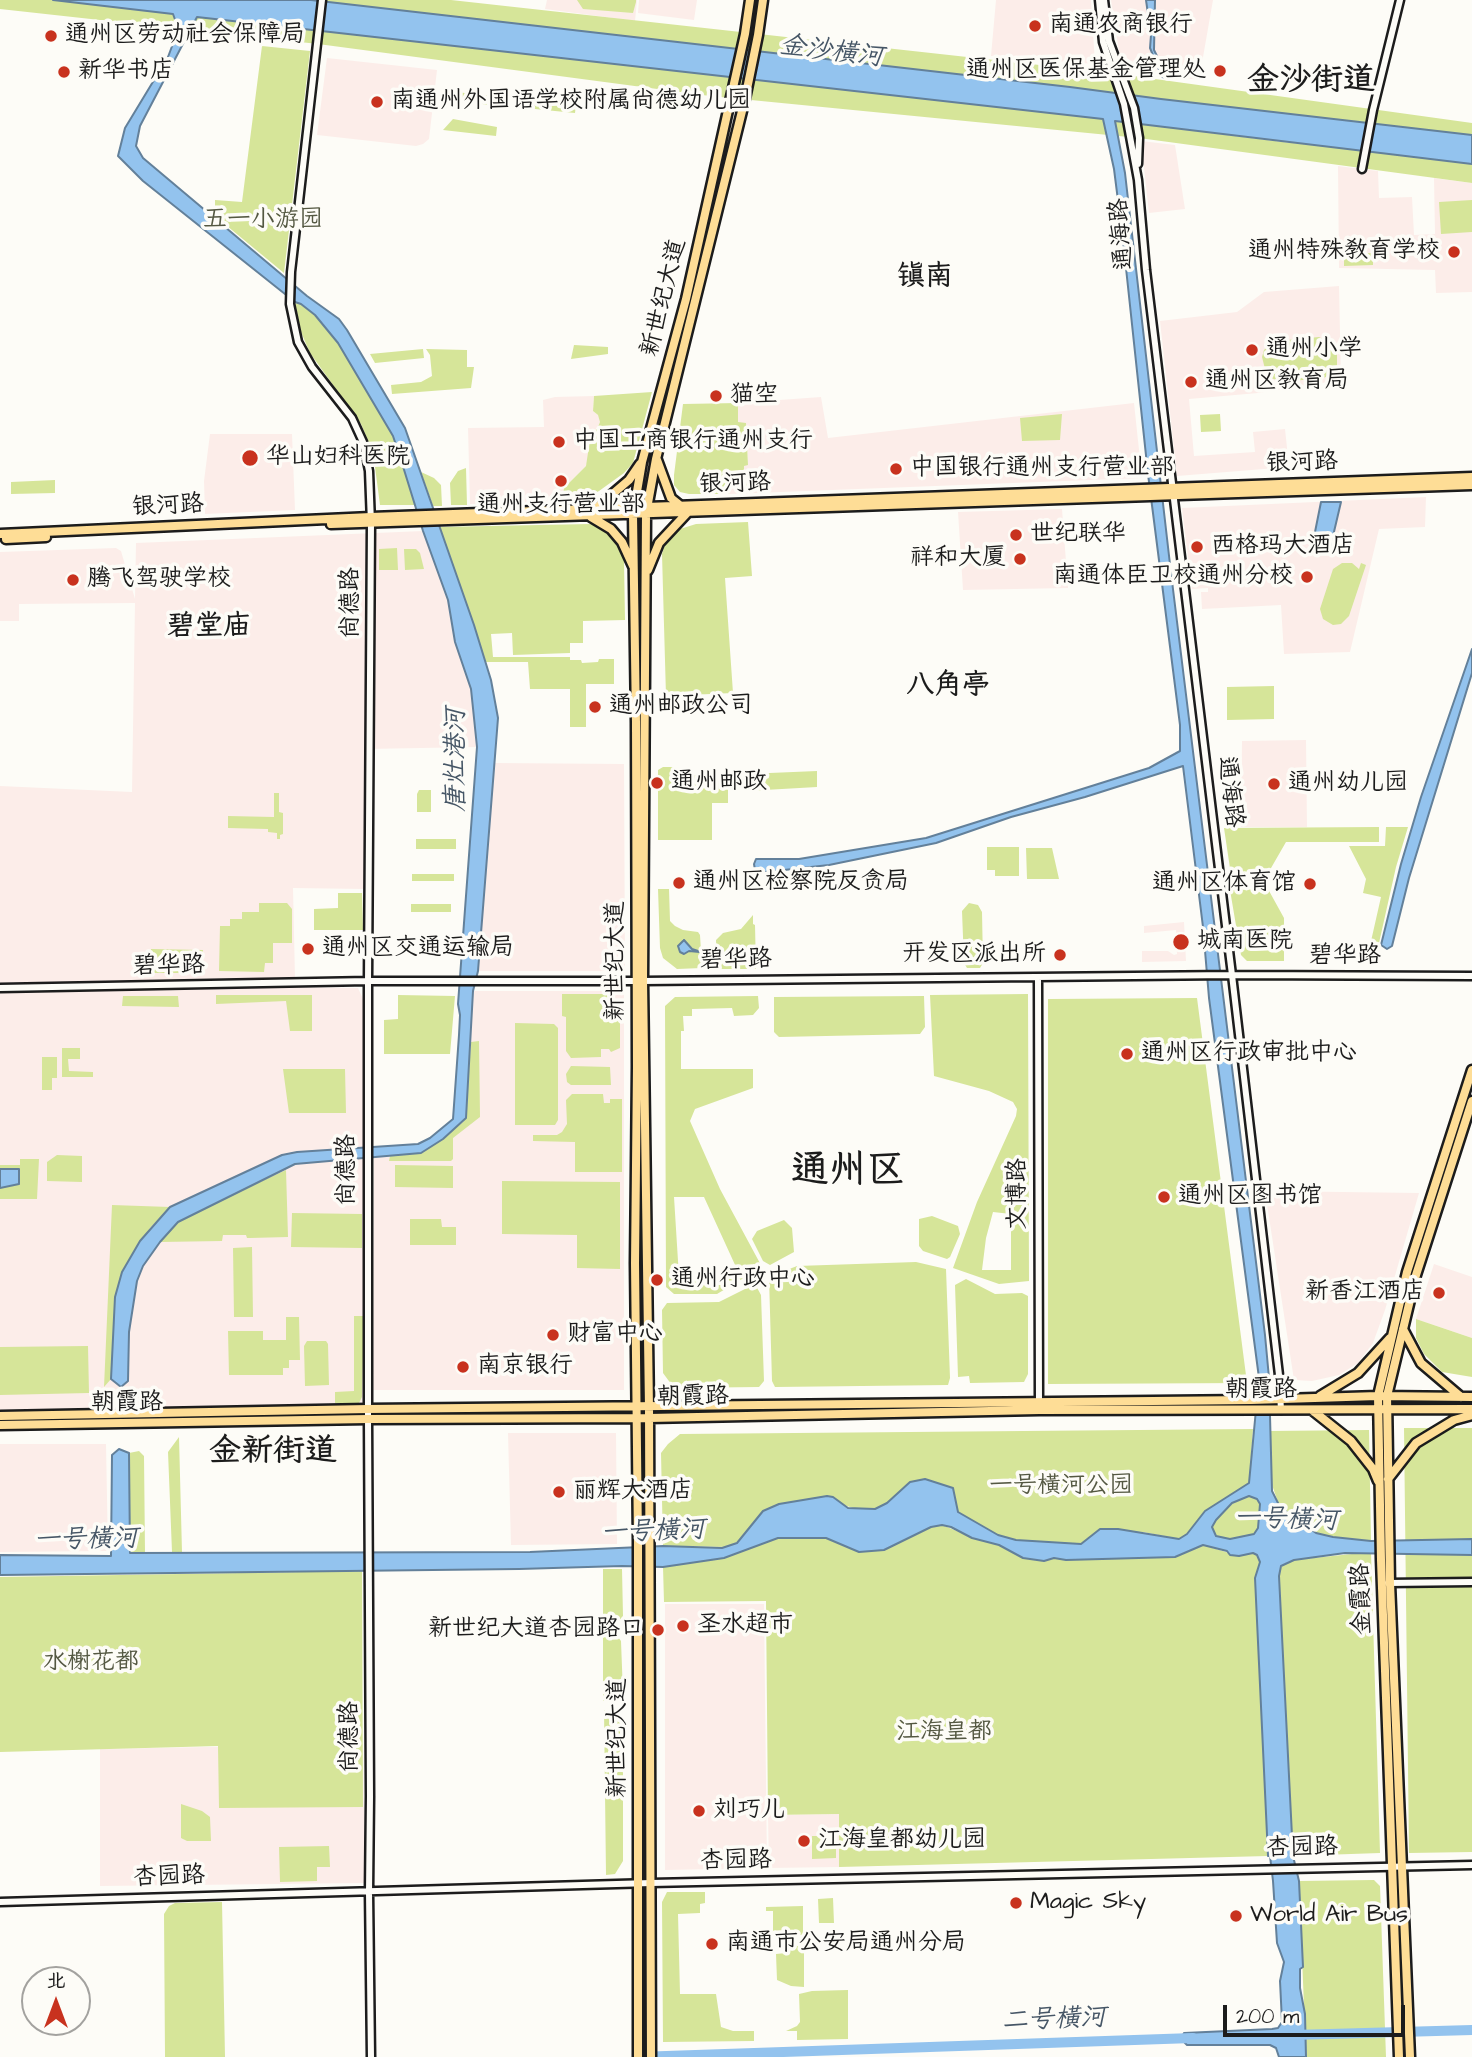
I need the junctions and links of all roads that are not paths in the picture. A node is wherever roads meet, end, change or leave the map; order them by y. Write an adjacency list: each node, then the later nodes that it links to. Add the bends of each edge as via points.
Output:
1 (322, 0): 17 (street, 尚德路, via 290,304 298,342 352,418 363,442)
2 (750, 0): 9 (main road, 新世纪大道, via 686,299)
3 (763, 0): 8 (main road, 新世纪大道, via 745,99)
4 (1102, 0): 7 (street, 通海路, via 1103,42 1124,104); 7 (street, 通海路, via 1109,41 1134,108)
5 (1400, 0): 6 (street)
6 (1362, 169)
7 (1138, 180): 12 (street, 通海路)
8 (656, 459): 13 (main road, via 671,498); 15 (main road, 新世纪大道)
9 (642, 462): 14 (main road, 新世纪大道); 16 (main road)
10 (1472, 477): 12 (main road, 银河路)
11 (1472, 485): 12 (main road, 银河路)
12 (1173, 492): 13 (main road, 银河路); 21 (street, 通海路)
13 (684, 509): 15 (main road, 银河路); 20 (main road, via 659,543)
14 (634, 511): 15 (main road, 银河路); 16 (main road, 银河路); 19 (main road, 新世纪大道)
15 (647, 511): 20 (main road, 新世纪大道)
16 (593, 513): 17 (main road, 银河路); 19 (main road, via 622,542)
17 (371, 520): 18 (main road, 银河路); 24 (street, 尚德路)
18 (0, 536)
19 (635, 570): 25 (main road, 新世纪大道)
20 (646, 576): 25 (main road, 新世纪大道)
21 (1232, 975): 22 (street, 碧华路); 23 (street, 碧华路); 35 (street, 通海路)
22 (1472, 976)
23 (1038, 978): 25 (street, 碧华路); 36 (street, 文博路)
24 (368, 981): 25 (street, 碧华路); 26 (street, 碧华路); 39 (street, 尚德路)
25 (639, 981): 37 (main road, 新世纪大道); 38 (main road, 新世纪大道)
26 (0, 988)
27 (1472, 1070): 30 (main road, 金霞路, via 1425,1213)
28 (1472, 1101): 29 (main road, 金霞路)
29 (1403, 1329): 31 (main road, 金霞路); 32 (main road, via 1422,1363)
30 (1392, 1336): 31 (main road, 金霞路); 34 (main road, via 1358,1373)
31 (1382, 1396): 32 (main road, 朝霞路); 34 (main road, 朝霞路); 43 (main road, 金霞路)
32 (1461, 1397): 33 (main road, 朝霞路)
33 (1472, 1397)
34 (1318, 1398): 35 (main road, 朝霞路)
35 (1277, 1400): 36 (main road, 朝霞路); 41 (street, 通海路)
36 (1039, 1406): 38 (main road, 朝霞路); 41 (main road, 朝霞路); 47 (main road, 朝霞路)
37 (637, 1408): 38 (main road, 朝霞路); 39 (main road, 朝霞路); 46 (main road, 新世纪大道)
38 (649, 1408): 47 (main road, 新世纪大道)
39 (368, 1409): 45 (main road, 朝霞路); 48 (street, 尚德路)
40 (1472, 1409): 43 (main road, 朝霞路)
41 (1277, 1410): 42 (main road, 朝霞路)
42 (1312, 1410): 43 (main road, 朝霞路); 51 (main road, via 1351,1441 1373,1469)
43 (1383, 1410): 50 (main road, 金霞路); 51 (main road, 金霞路)
44 (1472, 1415): 50 (main road, via 1454,1420 1416,1443)
45 (0, 1416)
46 (637, 1418): 47 (main road, 朝霞路); 48 (main road, 朝霞路); 58 (main road, 新世纪大道)
47 (649, 1418): 57 (main road, 新世纪大道)
48 (368, 1419): 49 (main road, 朝霞路); 59 (street, 尚德路)
49 (0, 1425)
50 (1388, 1479): 52 (main road, 金霞路)
51 (1379, 1485): 52 (main road, 金霞路)
52 (1385, 1562): 54 (main road, 金霞路)
53 (1472, 1582): 54 (street)
54 (1386, 1583): 56 (main road, 金霞路)
55 (1472, 1865): 56 (street, 杏园路)
56 (1396, 1867): 57 (street, 杏园路); 64 (main road, 金霞路); 65 (main road, 金霞路)
57 (651, 1883): 58 (street, 杏园路); 63 (main road, 新世纪大道)
58 (639, 1884): 59 (street, 杏园路); 62 (main road, 新世纪大道)
59 (369, 1892): 60 (street, 杏园路); 61 (street, 尚德路)
60 (0, 1902)
61 (372, 2057)
62 (638, 2057)
63 (650, 2057)
64 (1399, 2057)
65 (1410, 2057)

